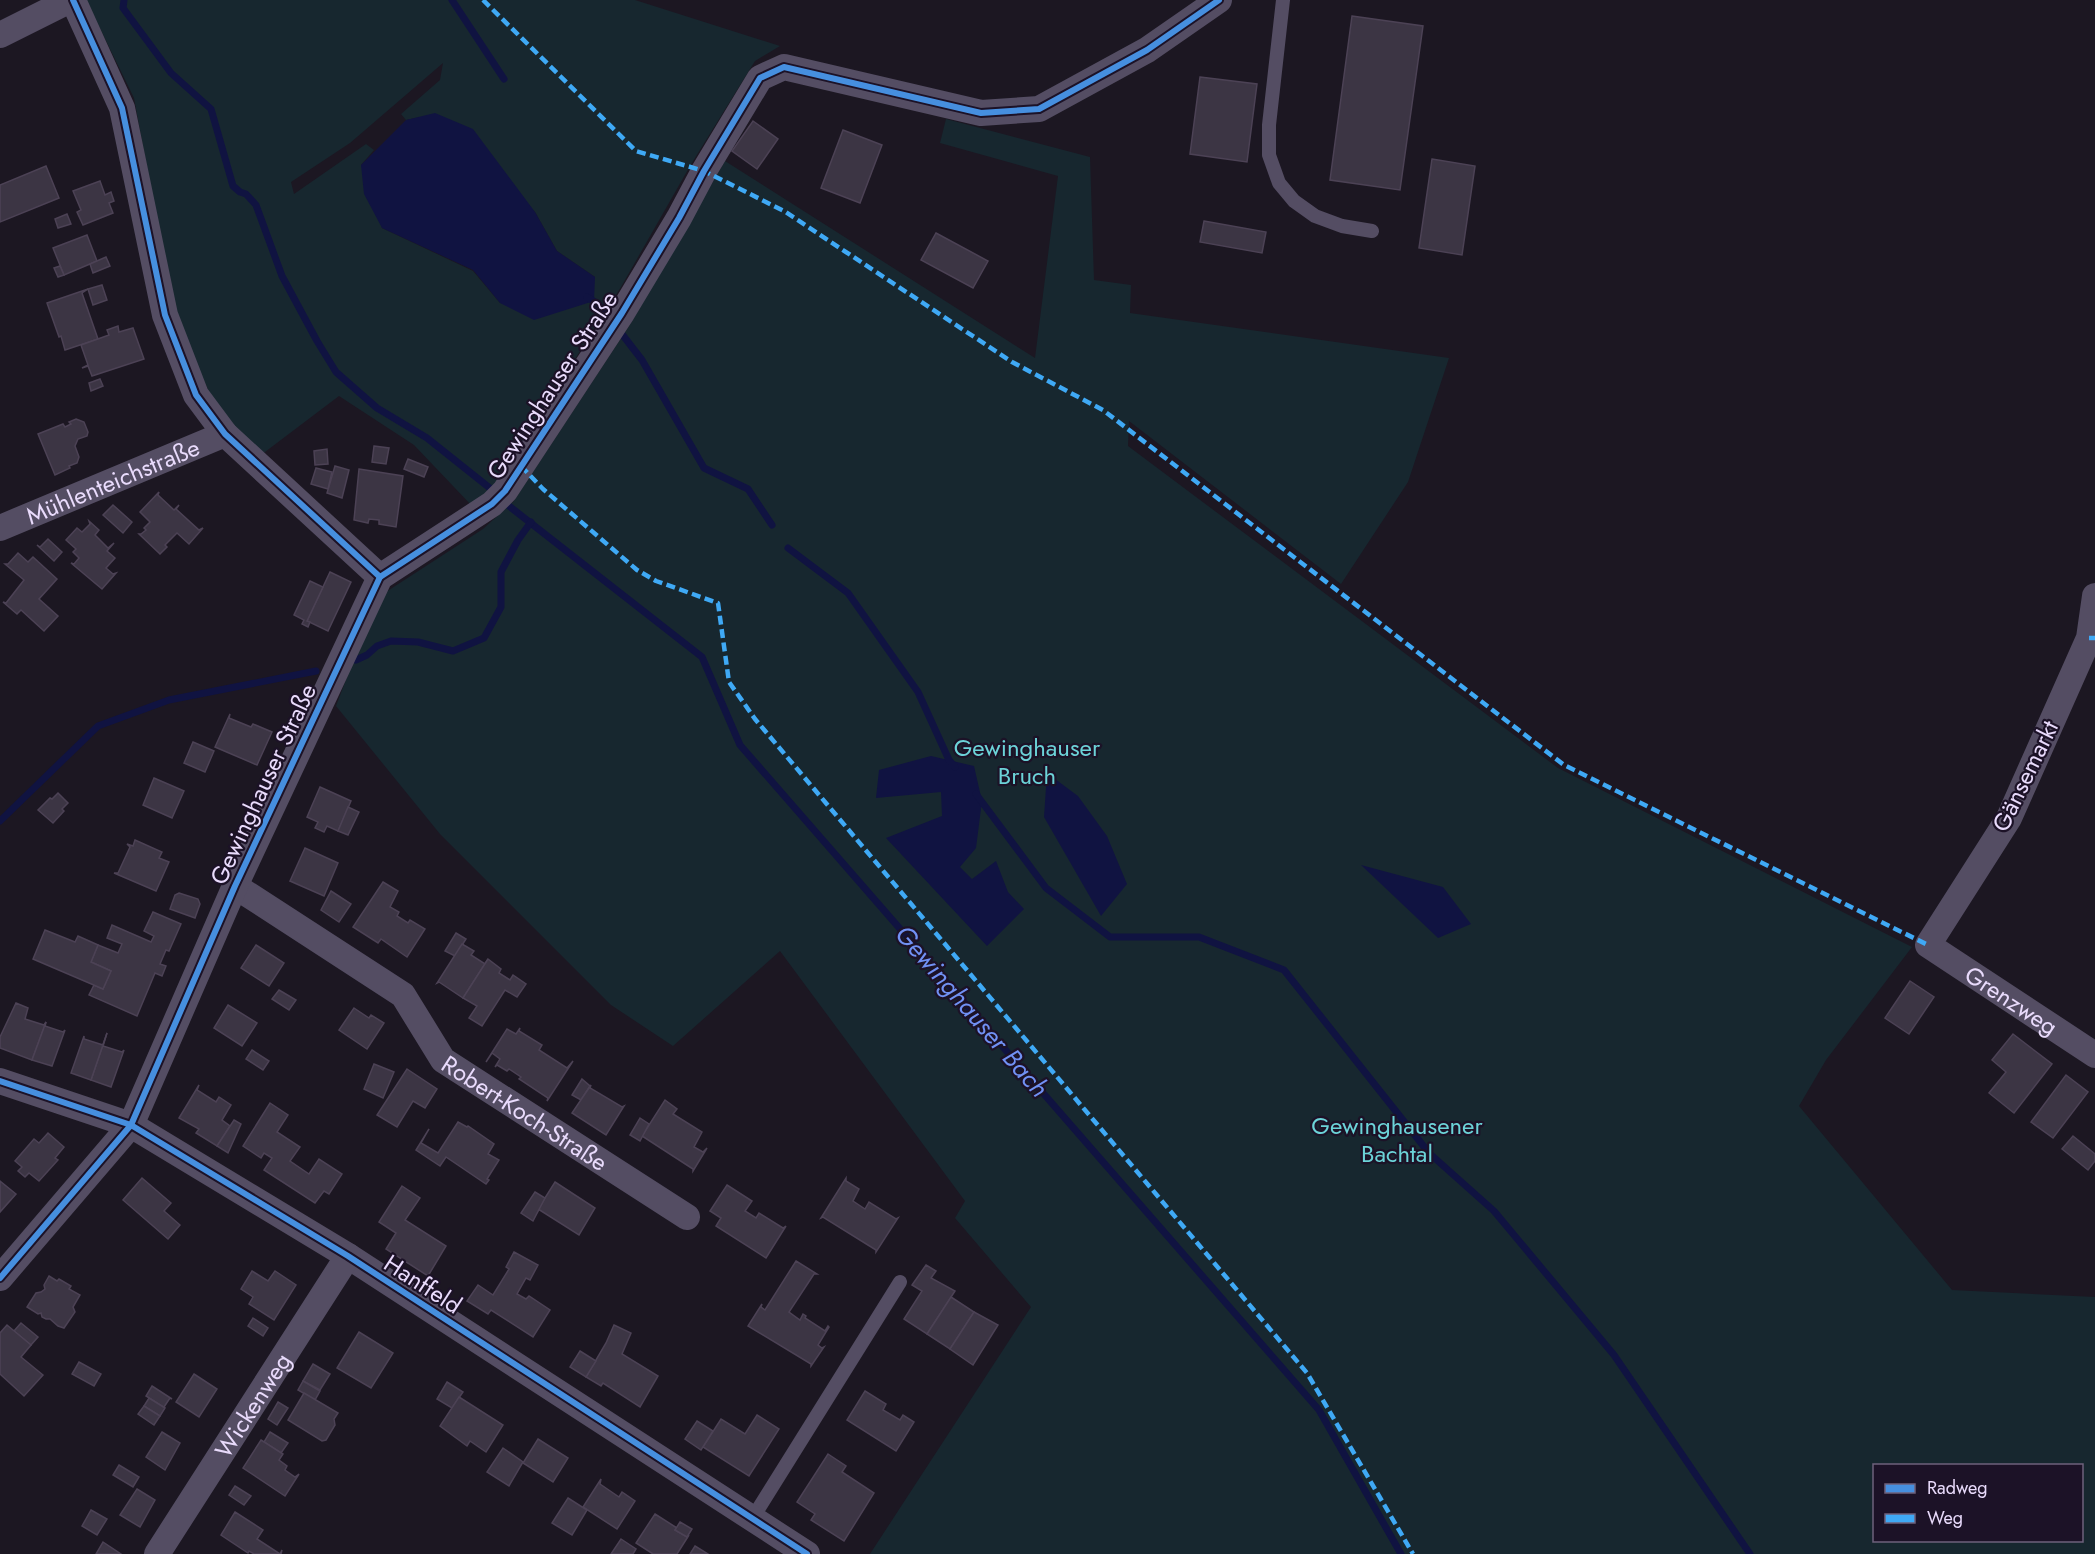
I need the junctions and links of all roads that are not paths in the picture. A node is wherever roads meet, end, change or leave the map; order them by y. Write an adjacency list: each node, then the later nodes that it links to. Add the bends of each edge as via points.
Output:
1 (71, 0): 4 (street); 6 (street, via 122,108 165,315 196,395)
2 (1219, 0): 8 (street, Gewinghauser Straße, via 1147,50 1039,109 981,113 784,67 760,78 622,313 499,498)
3 (1283, 0): 5 (lane, via 1269,125 1269,155 1279,183 1294,201 1315,216)
4 (0, 35)
5 (1372, 231)
6 (225, 434): 7 (street, Mühlenteichstraße); 8 (street)
7 (0, 528)
8 (380, 577): 10 (street, Gewinghauser Straße)
9 (2095, 596): 11 (street, Gänsemarkt, via 2089,638 2009,818)
10 (235, 885): 14 (street, Gewinghauser Straße); 15 (street, Robert-Koch-Straße, via 403,994 443,1060)
11 (1928, 945): 12 (street, Grenzweg)
12 (2095, 1054)
13 (0, 1081): 14 (street, Hanffeld)
14 (130, 1125): 16 (street, Hanffeld); 17 (street, Gewinghauser Straße)
15 (687, 1217)
16 (348, 1256): 19 (street, Hanffeld); 20 (street, Wickenweg)
17 (0, 1278)
18 (900, 1282): 19 (lane)
19 (753, 1519): 21 (street, Hanffeld)
20 (157, 1554)
21 (807, 1554)

